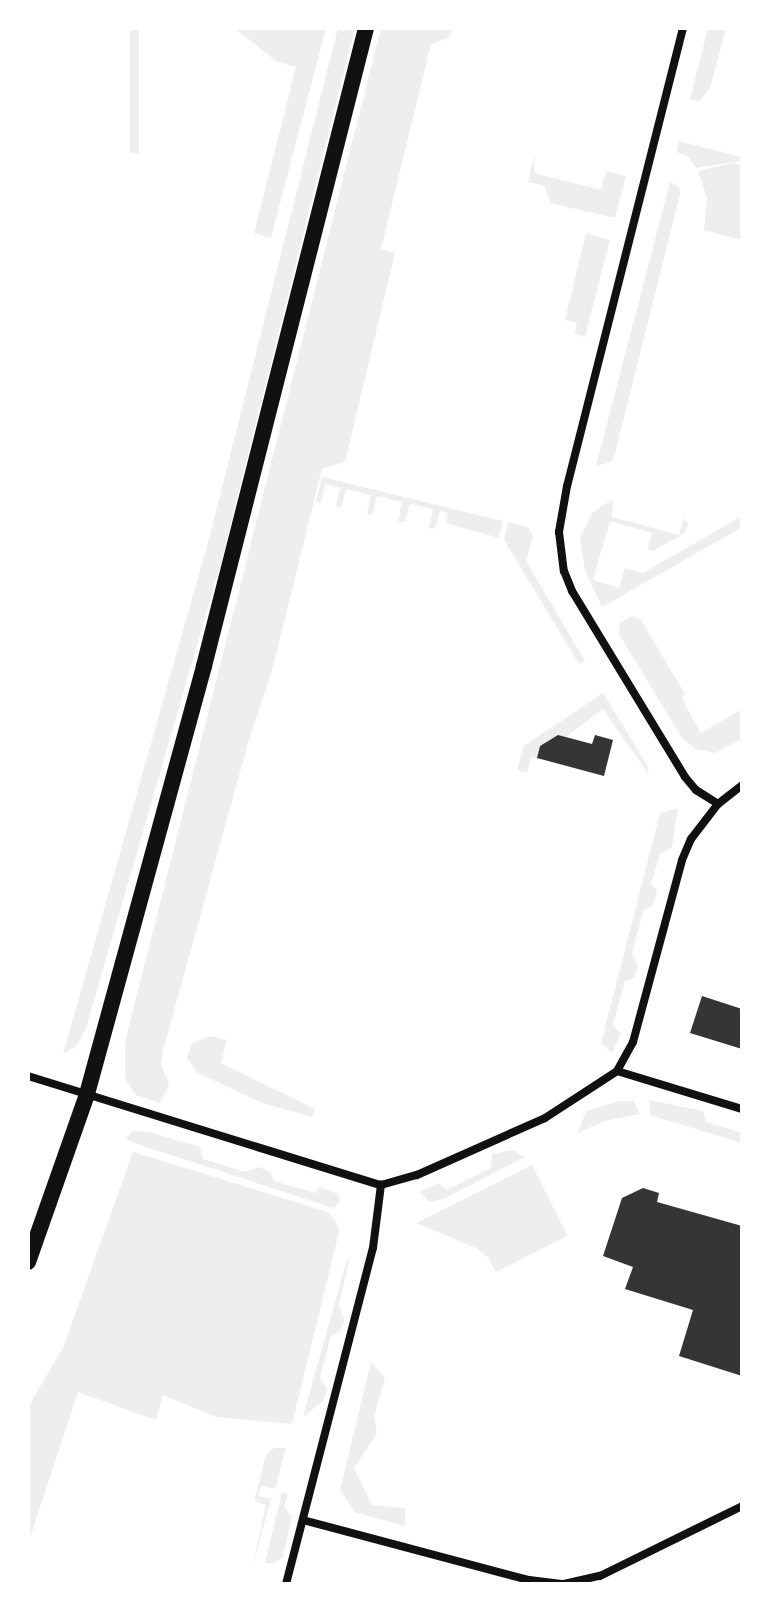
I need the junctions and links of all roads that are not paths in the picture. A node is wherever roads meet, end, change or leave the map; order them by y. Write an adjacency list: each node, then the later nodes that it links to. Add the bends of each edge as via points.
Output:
1 (366, 28): 7 (main road, via 204,666)
2 (683, 28): 4 (street, via 559,532 564,571 579,603 685,777)
3 (742, 785): 4 (street)
4 (718, 804): 5 (street, via 682,860 633,1042)
5 (617, 1071): 8 (street); 9 (street, via 545,1118 417,1175)
6 (28, 1076): 7 (street)
7 (87, 1094): 9 (street); 10 (main road)
8 (742, 1109)
9 (381, 1185): 12 (street, via 373,1248)
10 (28, 1262)
11 (742, 1506): 12 (street, via 600,1576 564,1584 529,1580)
12 (303, 1520): 13 (street)
13 (286, 1584)

